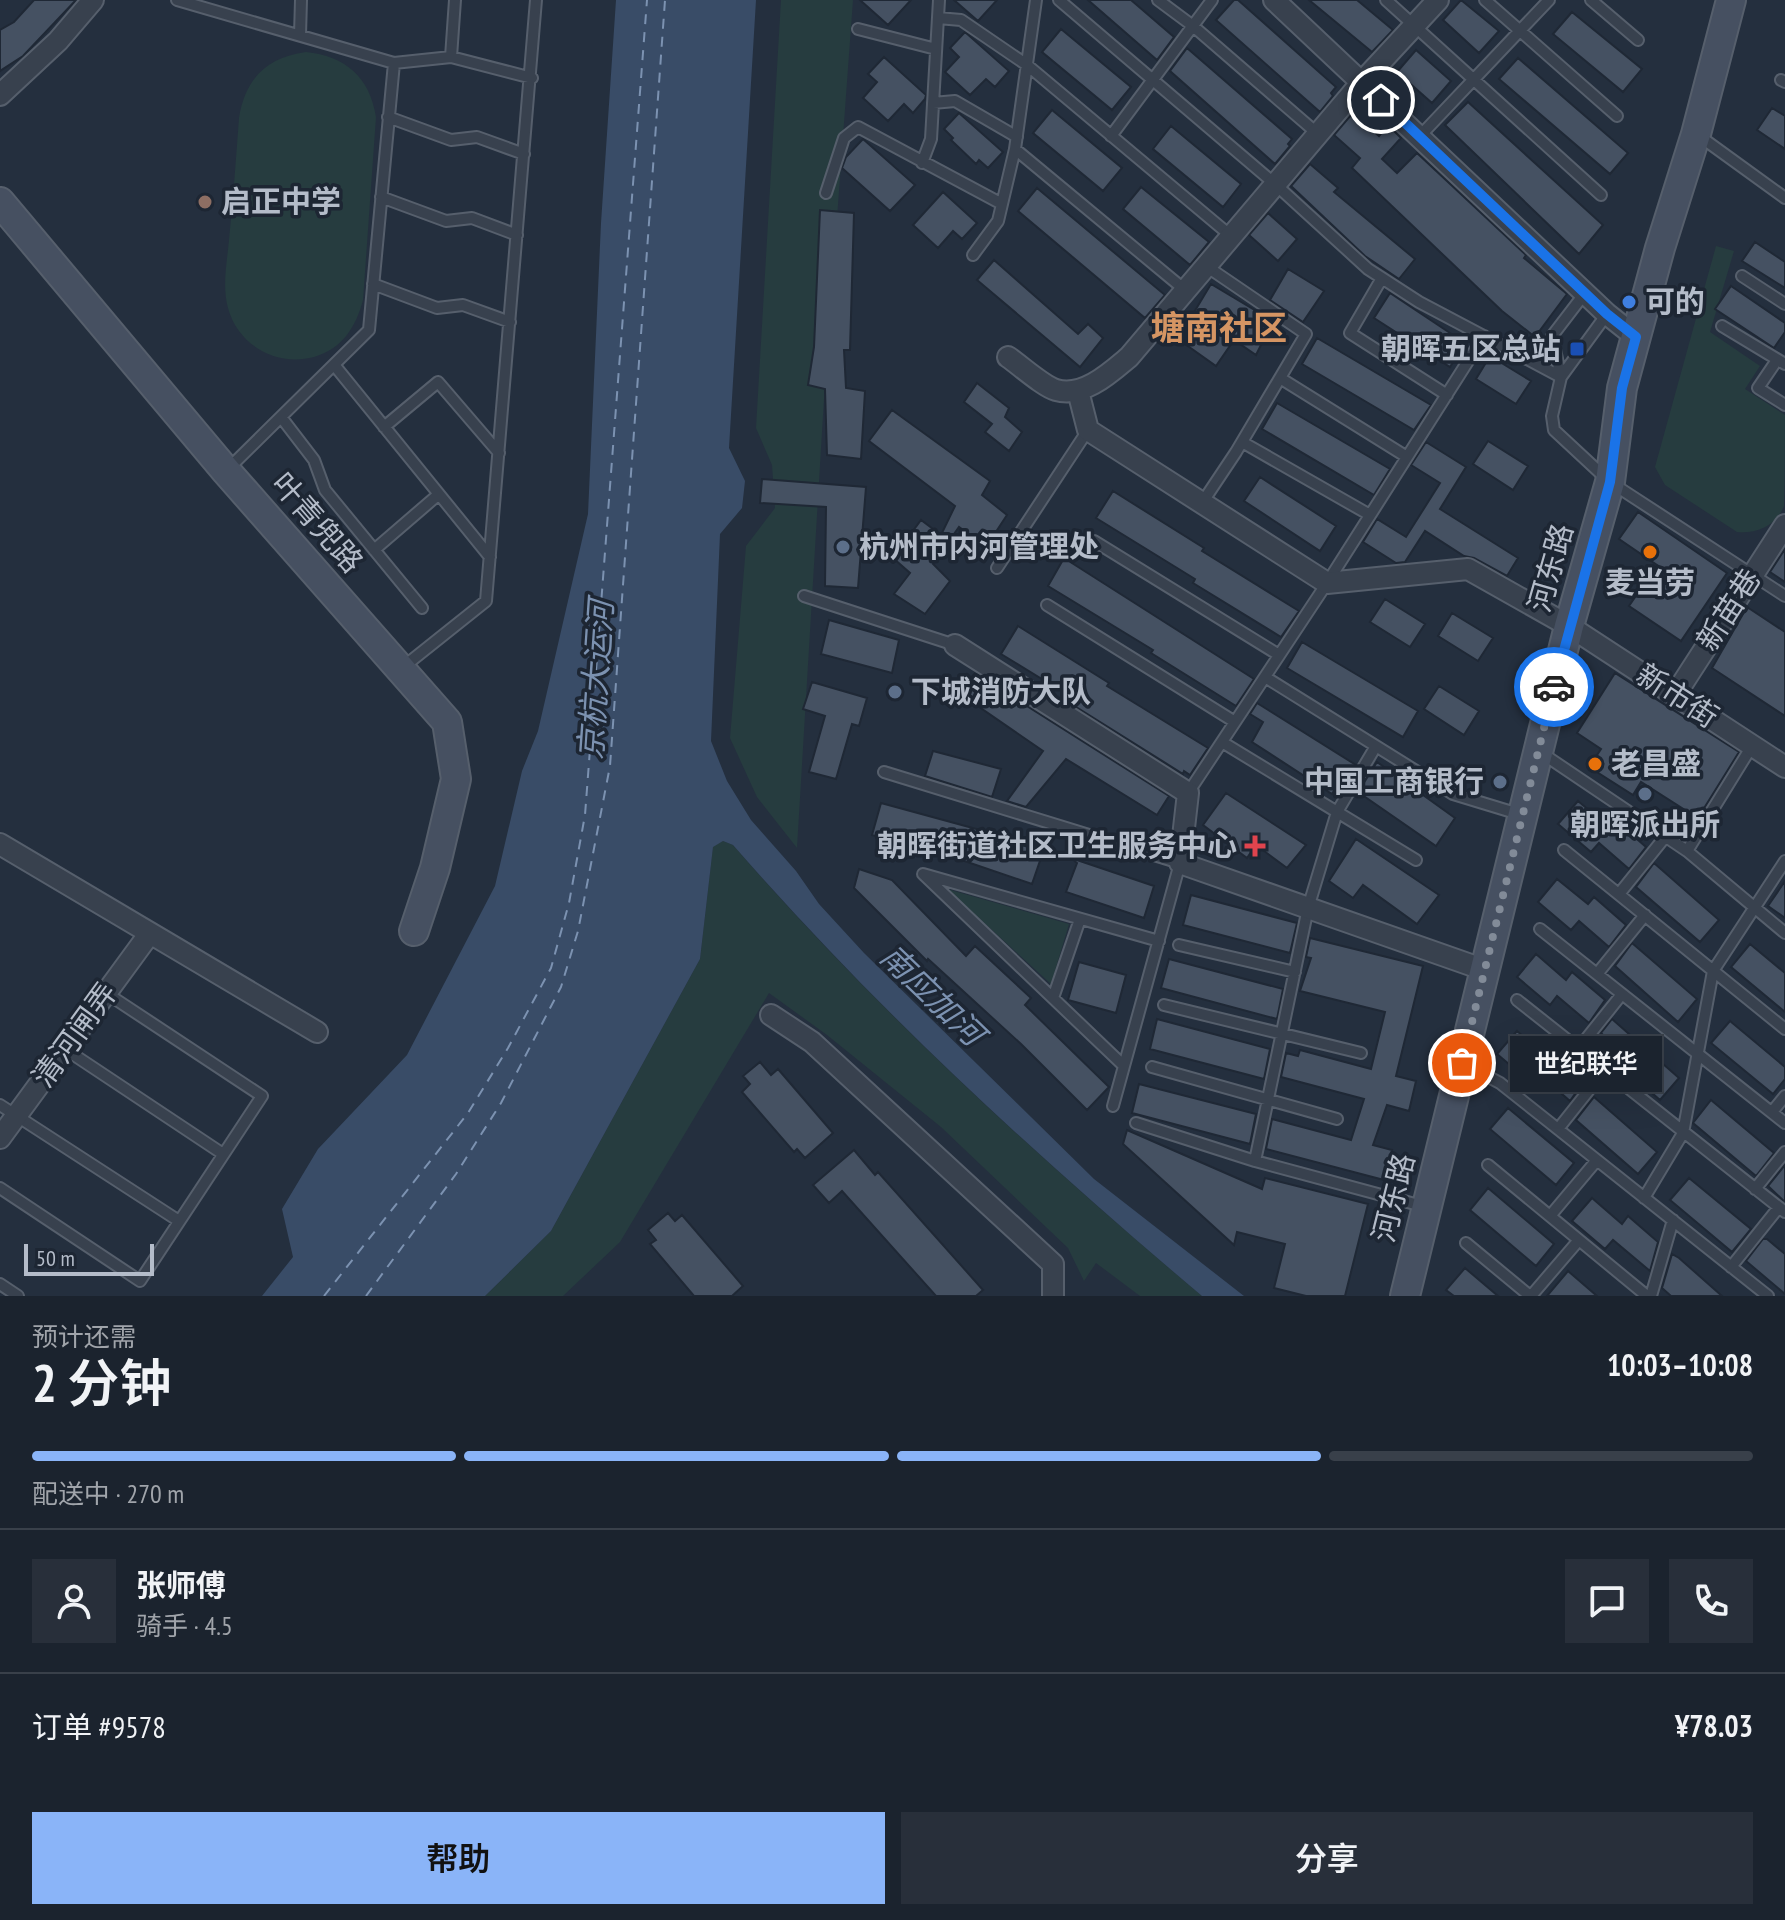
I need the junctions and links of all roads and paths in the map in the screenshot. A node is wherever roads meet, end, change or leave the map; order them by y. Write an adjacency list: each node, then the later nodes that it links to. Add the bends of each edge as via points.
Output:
1 (93, 0): 33 (street)
2 (177, 0): 23 (lane)
3 (301, 0): 23 (lane)
4 (455, 0): 26 (lane)
5 (536, 0): 29 (lane)
6 (939, 0): 18 (lane)
7 (1036, 0): 28 (lane)
8 (1059, 0): 30 (lane)
9 (1158, 0): 20 (lane)
10 (1212, 0): 20 (lane)
11 (1274, 0): 32 (street)
12 (1386, 0): 19 (lane)
13 (1438, 0): 19 (street)
14 (1485, 0): 22 (lane)
15 (1549, 0): 22 (lane)
16 (1591, 0): 24 (lane)
17 (1731, 0): 38 (main road, 河东路)
18 (938, 18): 25 (lane); 28 (lane, via 961,20)
19 (1414, 25): 31 (lane); 32 (street)
20 (1193, 26): 30 (lane); 37 (lane)
21 (858, 29): 25 (lane)
22 (1521, 32): 31 (lane); 35 (lane)
23 (300, 35): 27 (lane)
24 (1638, 40)
25 (936, 49): 34 (lane)
26 (451, 57): 27 (lane); 29 (lane)
27 (394, 63): 36 (lane)
28 (1027, 65): 39 (lane); 41 (lane)
29 (532, 78): 43 (lane)
30 (1153, 79): 39 (lane); 45 (lane)
31 (1475, 80): 40 (lane); 47 (lane)
32 (1362, 82): 37 (street); 40 (street)
33 (0, 95)
34 (933, 103): 41 (lane, via 955,101); 44 (lane, via 931,139)
35 (1617, 116)
36 (388, 117): 43 (lane, via 451,140 477,137); 48 (lane)
37 (1318, 134): 45 (street)
38 (1696, 134): 49 (lane); 66 (main road, 河东路)
39 (1111, 136): 53 (lane)
40 (1420, 136): 60 (street)
41 (1017, 137): 42 (lane)
42 (1015, 149): 51 (lane); 59 (lane)
43 (524, 154): 52 (lane)
44 (922, 163): 46 (lane, via 858,127 844,138); 51 (lane)
45 (1275, 184): 53 (street); 57 (lane)
46 (826, 193)
47 (1601, 195)
48 (381, 197): 52 (lane, via 446,221 472,218); 58 (lane)
49 (1785, 198)
50 (0, 202): 81 (main road, 叶青兜路)
51 (1002, 204): 54 (lane, via 998,221)
52 (517, 235): 63 (lane)
53 (1231, 236): 55 (street)
54 (973, 255)
55 (1206, 266): 59 (street); 71 (lane, via 1306,334)
56 (1742, 276): 61 (lane)
57 (1382, 278): 65 (lane); 73 (lane, via 1350,333)
58 (373, 284): 63 (lane, via 437,308 463,305); 69 (lane, via 369,330)
59 (1185, 290): 72 (street, via 1129,357)
60 (1585, 293): 62 (street); 70 (lane, via 1552,336)
61 (1785, 304)
62 (1607, 314): 66 (street); 70 (lane)
63 (510, 322): 79 (lane)
64 (1722, 326): 68 (lane)
65 (1484, 336): 70 (lane); 73 (lane)
66 (1636, 337): 82 (main road, 河东路, via 1622,388)
67 (1008, 357): 72 (street, via 1055,390)
68 (1781, 362): 74 (lane, via 1758,388)
69 (335, 366): 75 (lane); 76 (lane)
70 (1561, 377): 82 (lane, via 1554,430)
71 (1280, 378): 78 (lane); 80 (lane)
72 (1078, 391): 77 (street)
73 (1447, 395): 80 (lane)
74 (1785, 405)
75 (281, 417): 81 (lane); 88 (lane, via 314,460 325,490)
76 (384, 427): 79 (lane, via 438,382); 83 (lane)
77 (1088, 430): 84 (street); 90 (lane)
78 (1242, 442): 84 (lane); 85 (lane)
79 (499, 453): 89 (lane)
80 (1407, 457): 85 (lane)
81 (226, 471): 100 (main road, 叶青兜路)
82 (1610, 482): 91 (lane); 97 (main road, 河东路)
83 (439, 494): 88 (lane); 89 (lane)
84 (1202, 503): 92 (street)
85 (1370, 515): 92 (lane)
86 (1785, 525): 91 (street, 新苗巷)
87 (1094, 541): 99 (lane)
88 (374, 550): 96 (lane)
89 (490, 557): 100 (lane, via 486,601)
90 (997, 568)
91 (1752, 573): 94 (lane); 102 (street, 新苗巷)
92 (1327, 583): 97 (street, 新市街, via 1468,569); 99 (lane)
93 (804, 596): 98 (lane)
94 (1785, 596)
95 (1047, 605): 103 (lane)
96 (422, 608)
97 (1569, 626): 102 (street, 新市街); 107 (main road, 河东路)
98 (955, 645): 110 (street)
99 (1279, 655): 101 (lane)
100 (401, 670): 126 (main road, 叶青兜路, via 447,722 456,779)
101 (1265, 677): 103 (lane); 105 (lane)
102 (1675, 695): 106 (street, 新市街)
103 (1235, 722): 104 (lane)
104 (1222, 742): 110 (lane); 111 (lane)
105 (1376, 746): 111 (lane); 112 (lane, via 1453,794)
106 (1752, 746): 108 (street, 新市街); 115 (lane)
107 (1538, 751): 112 (main road, 河东路); 113 (lane)
108 (1785, 767)
109 (884, 772): 119 (lane)
110 (1188, 793): 119 (street)
111 (1337, 812): 117 (lane); 121 (lane)
112 (1523, 815): 131 (main road, 河东路)
113 (1665, 837): 115 (lane); 120 (lane)
114 (1564, 850): 120 (lane)
115 (1687, 851): 122 (lane)
116 (3, 852): 127 (street)
117 (1416, 860)
118 (1785, 861): 122 (lane)
119 (1180, 863): 121 (street); 129 (lane)
120 (1619, 894): 123 (lane)
121 (1308, 908): 131 (street); 133 (lane)
122 (1754, 908): 128 (lane); 132 (lane)
123 (1645, 915): 132 (lane); 134 (lane)
124 (1080, 919): 129 (lane); 137 (lane); 137 (lane, via 923,874)
125 (1540, 929): 134 (lane)
126 (414, 931)
127 (150, 933): 135 (street, 清河闸弄); 142 (street)
128 (1785, 933)
129 (1159, 941): 149 (lane)
130 (1179, 945): 133 (lane)
131 (1485, 970): 148 (main road, 河东路)
132 (1713, 971): 141 (lane); 147 (lane)
133 (1295, 972): 143 (lane)
134 (1597, 974): 136 (lane)
135 (106, 993): 144 (street, 清河闸弄); 164 (lane, via 262,1096)
136 (1622, 994): 145 (lane); 147 (lane)
137 (1053, 998): 149 (lane)
138 (1517, 1000): 145 (lane)
139 (1164, 1005): 143 (lane)
140 (771, 1015): 181 (street, via 812,1042 1053,1264)
141 (1785, 1029)
142 (317, 1032)
143 (1282, 1035): 146 (lane); 153 (lane)
144 (65, 1049): 155 (street, 清河闸弄); 164 (lane)
145 (1578, 1049): 151 (lane)
146 (1361, 1053)
147 (1698, 1054): 156 (lane); 161 (lane)
148 (1462, 1063): 160 (lane, via 1500,1083); 171 (main road, 河东路)
149 (1124, 1066): 154 (lane)
150 (1152, 1067): 153 (lane)
151 (1605, 1070): 160 (lane); 161 (lane)
152 (1785, 1096): 156 (lane)
153 (1268, 1099): 157 (lane); 166 (lane)
154 (1113, 1106)
155 (8, 1110): 162 (street, 清河闸弄); 175 (lane)
156 (1772, 1112): 159 (lane)
157 (1337, 1119)
158 (1136, 1123): 166 (lane)
159 (1785, 1123)
160 (1558, 1129): 165 (lane)
161 (1683, 1133): 169 (lane); 170 (lane)
162 (0, 1138)
163 (1785, 1152): 169 (lane)
164 (223, 1154): 175 (lane)
165 (1597, 1160): 170 (lane); 173 (lane)
166 (1255, 1161): 171 (lane)
167 (1488, 1165): 173 (lane)
168 (0, 1188): 175 (lane, via 140,1281)
169 (1755, 1189): 172 (lane)
170 (1644, 1198): 174 (lane)
171 (1427, 1207): 182 (main road, 河东路)
172 (1782, 1210): 178 (lane)
173 (1550, 1216): 176 (lane)
174 (1673, 1220): 178 (lane); 184 (lane)
175 (179, 1221)
176 (1579, 1240): 183 (lane); 184 (lane)
177 (1466, 1243): 183 (lane)
178 (1731, 1267): 185 (lane)
179 (0, 1284): 180 (lane)
180 (18, 1296)
181 (1053, 1296)
182 (1405, 1296)
183 (1530, 1296)
184 (1649, 1296)
185 (1768, 1296)

